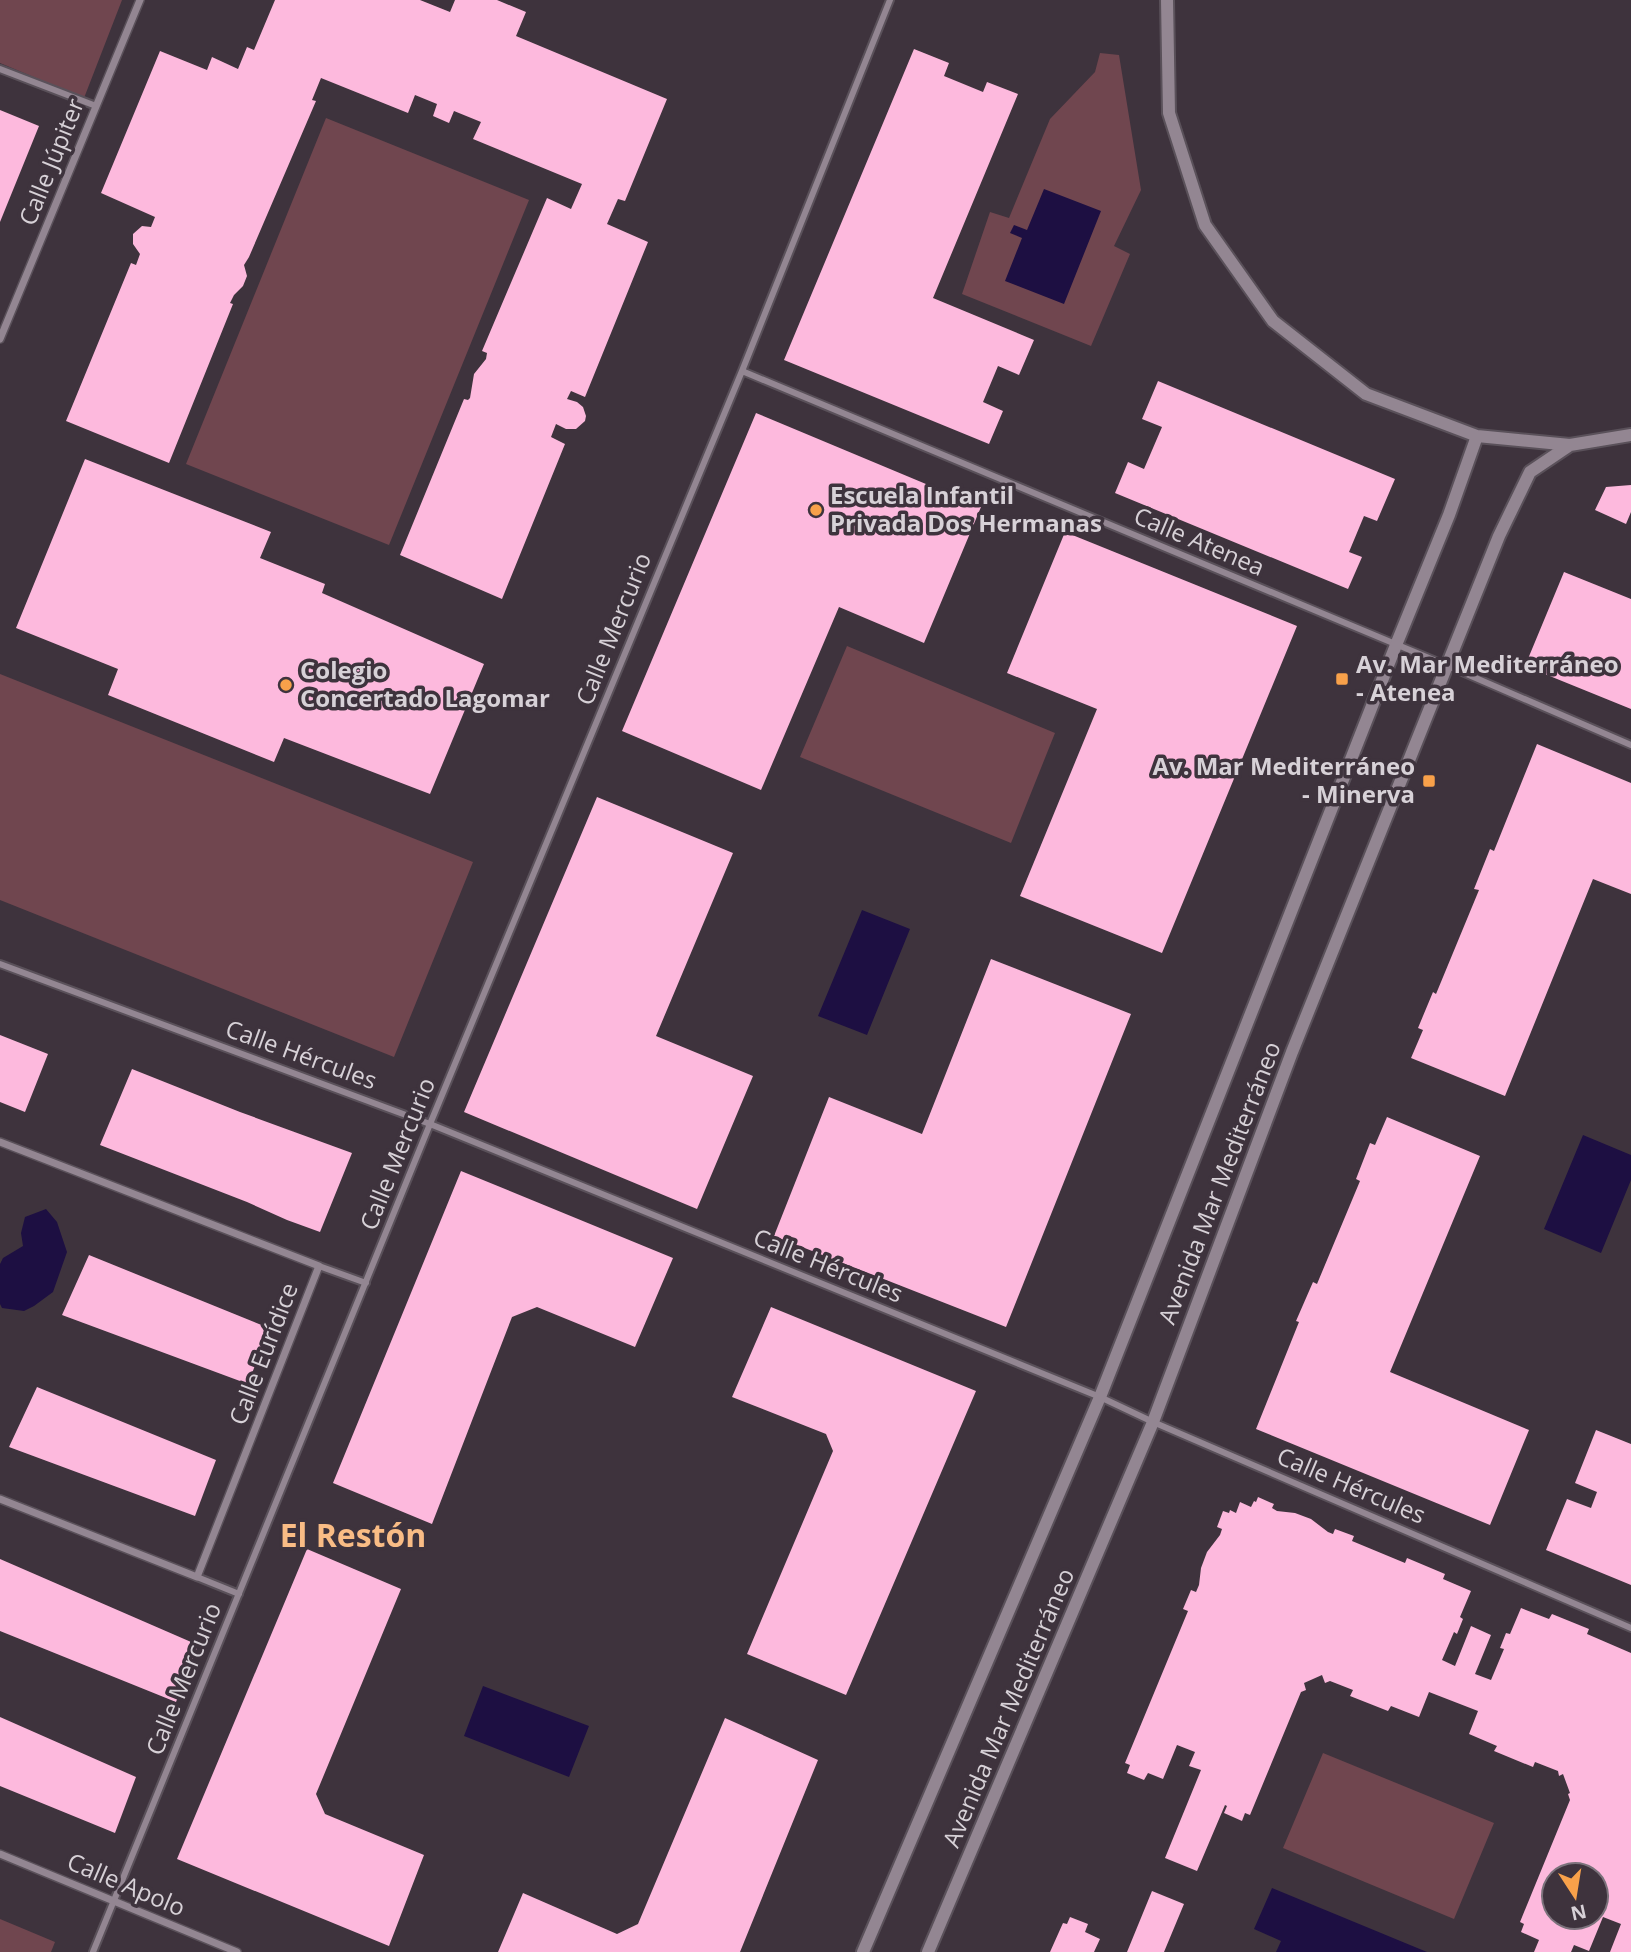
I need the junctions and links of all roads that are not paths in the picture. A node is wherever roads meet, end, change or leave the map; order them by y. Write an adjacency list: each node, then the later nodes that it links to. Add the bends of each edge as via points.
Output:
1 (140, 0): 5 (street, Calle Júpiter)
2 (890, 0): 7 (street, Calle Mercurio)
3 (1167, 0): 9 (street, via 1169,113 1205,225 1258,300 1273,321 1366,394)
4 (0, 69): 5 (street)
5 (96, 106): 6 (street, Calle Júpiter)
6 (0, 339)
7 (741, 371): 11 (street, Calle Atenea); 15 (street, Calle Mercurio)
8 (1631, 435): 10 (street)
9 (1477, 436): 10 (street); 11 (street, Avenida Mar Mediterráneo)
10 (1570, 445): 12 (street, Avenida Mar Mediterráneo, via 1530,472 1499,536)
11 (1396, 645): 12 (street, Calle Atenea); 19 (street, Avenida Mar Mediterráneo)
12 (1448, 666): 13 (street, Calle Atenea); 20 (street, Avenida Mar Mediterráneo, via 1292,1052)
13 (1631, 746)
14 (0, 964): 15 (street, Calle Hércules)
15 (430, 1124): 18 (street, Calle Mercurio); 19 (street, Calle Hércules)
16 (0, 1142): 17 (street, Calle Eurídice)
17 (319, 1266): 18 (street); 22 (street, Calle Eurídice)
18 (366, 1283): 23 (street, Calle Mercurio)
19 (1100, 1397): 20 (street, Calle Hércules); 29 (street, Avenida Mar Mediterráneo)
20 (1153, 1422): 24 (street, Calle Hércules); 30 (street, Avenida Mar Mediterráneo)
21 (0, 1499): 22 (street)
22 (197, 1577): 23 (street)
23 (239, 1594): 26 (street, Calle Mercurio)
24 (1631, 1628)
25 (0, 1854): 26 (street, Calle Apolo)
26 (114, 1901): 27 (street, Calle Mercurio); 28 (street, Calle Apolo)
27 (93, 1952)
28 (237, 1952)
29 (863, 1952)
30 (928, 1952)

